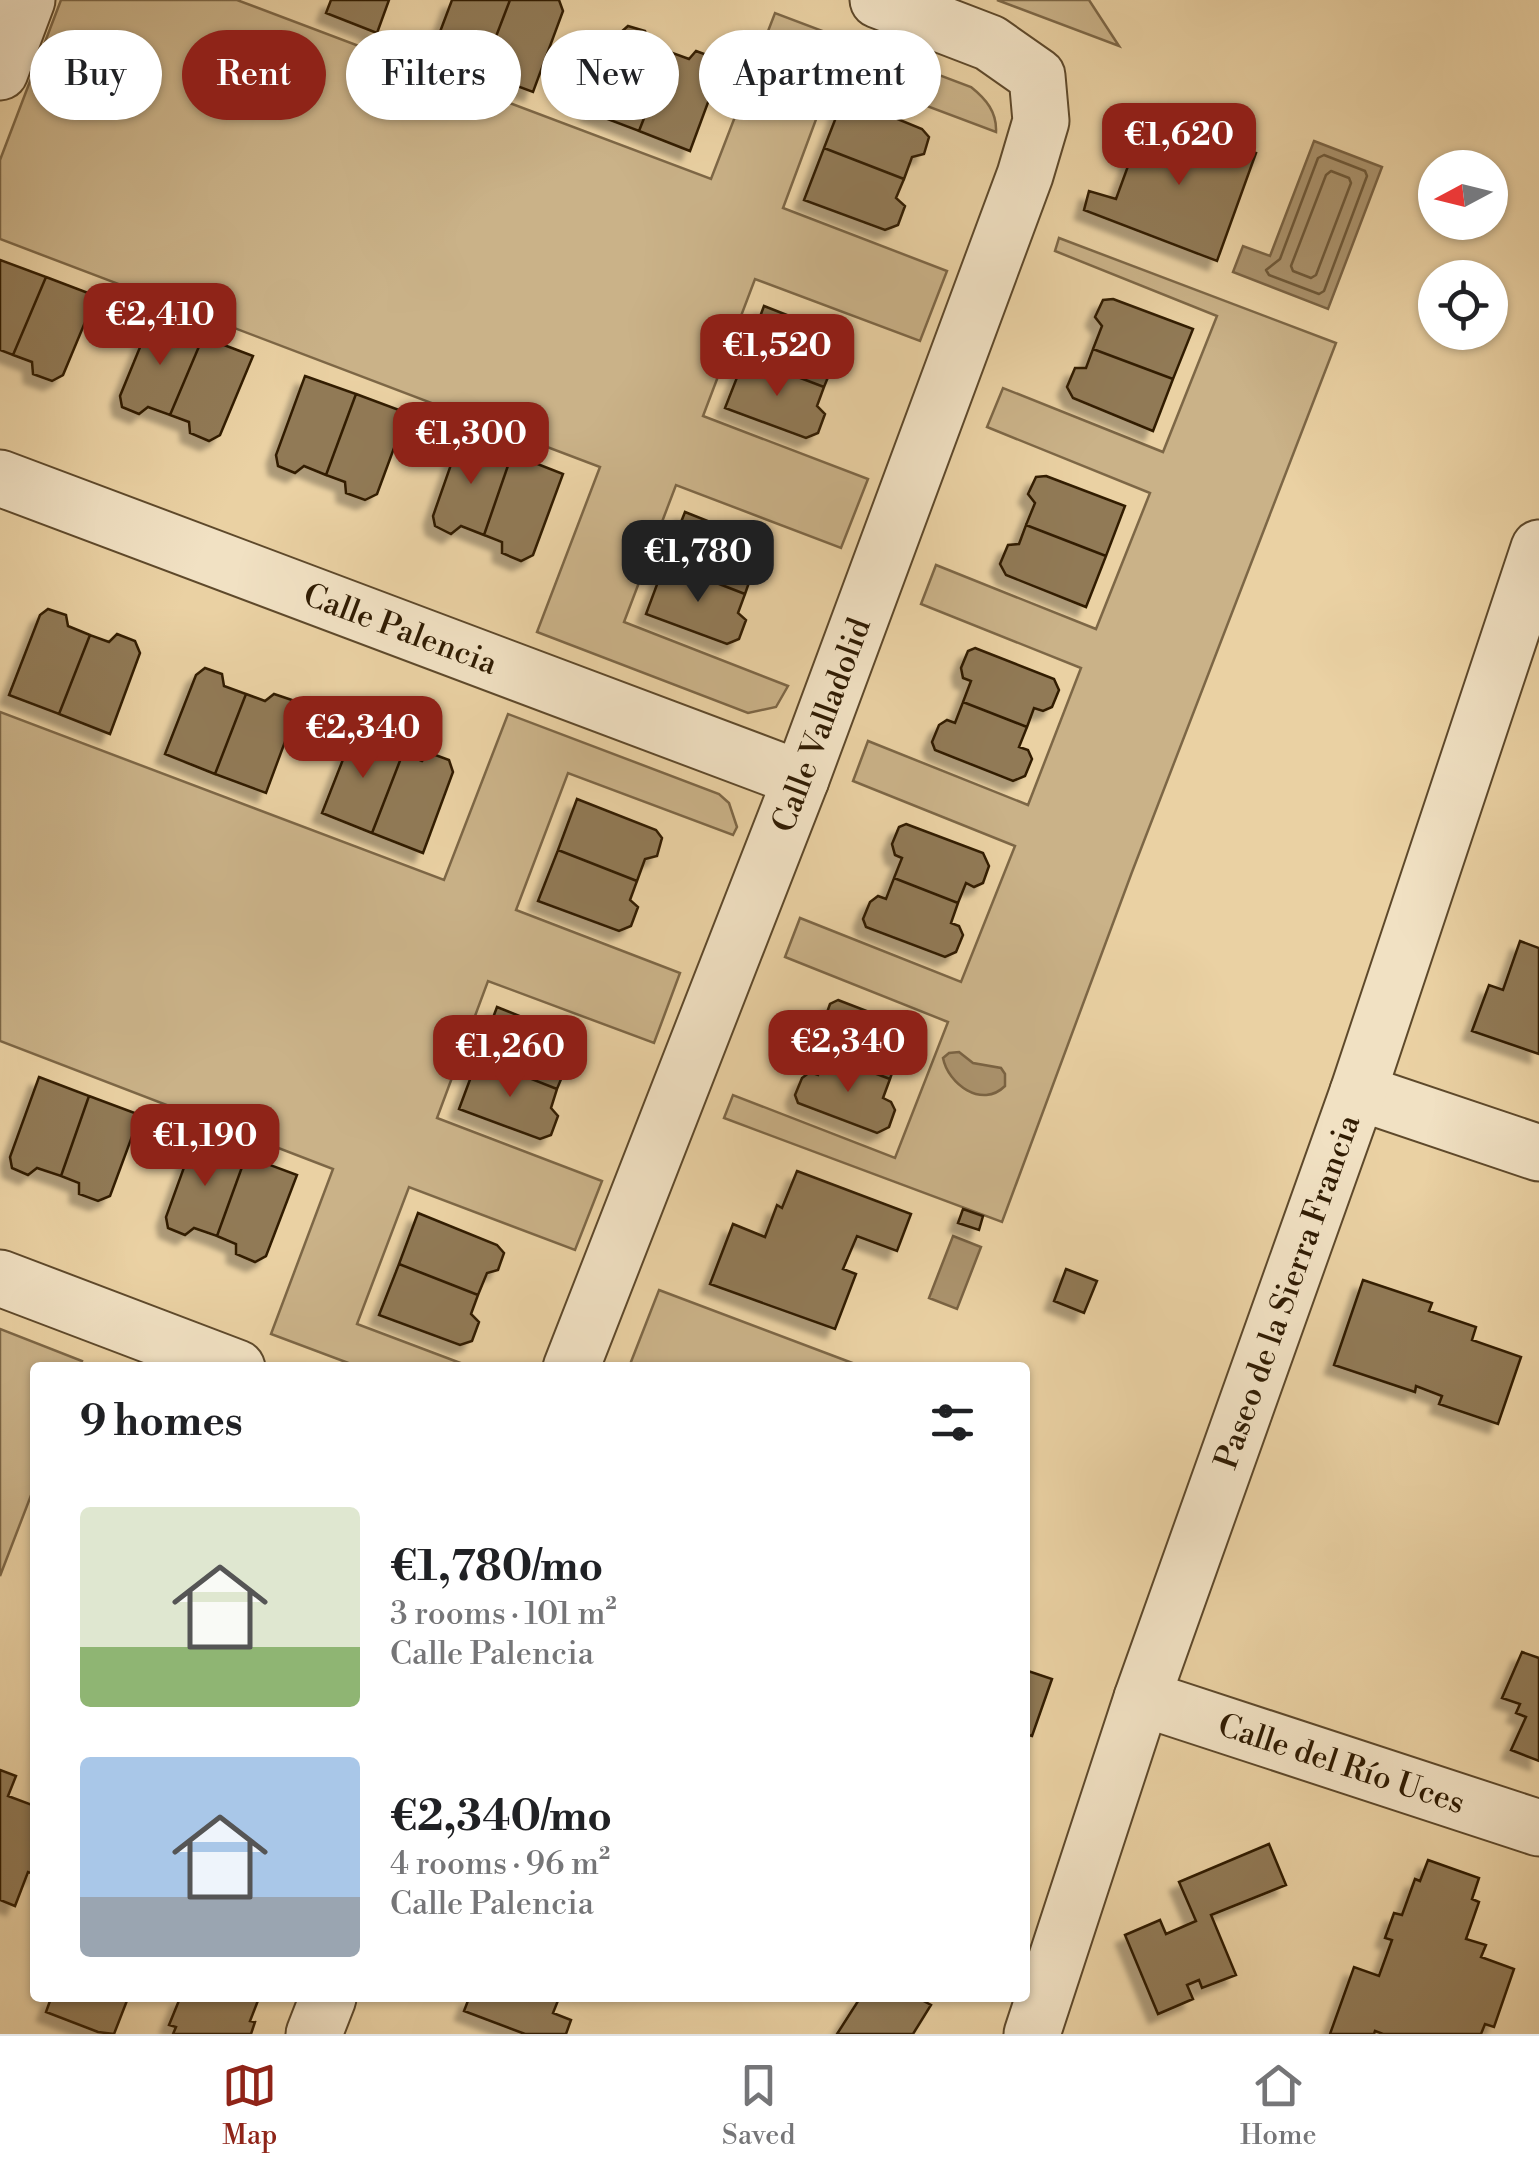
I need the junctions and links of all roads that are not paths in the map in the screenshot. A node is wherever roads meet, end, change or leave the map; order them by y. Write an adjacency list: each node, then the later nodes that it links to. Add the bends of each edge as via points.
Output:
1 (28, 0): 3 (street)
2 (878, 0): 6 (street, Calle Valladolid, via 990,43 1037,76 1042,121)
3 (0, 72)
4 (0, 478): 6 (street, Calle Palencia)
5 (1539, 548): 7 (street, Paseo de la Sierra Francia)
6 (802, 779): 11 (street, Calle Valladolid)
7 (1358, 1092): 8 (street); 12 (street, Paseo de la Sierra Francia)
8 (1539, 1153)
9 (0, 1278): 10 (street)
10 (222, 1362)
11 (573, 1362)
12 (1142, 1698): 13 (street, Calle del Río Uces); 16 (street, Paseo de la Sierra Francia)
13 (1539, 1828)
14 (326, 2002): 15 (street)
15 (314, 2034)
16 (1032, 2034)

